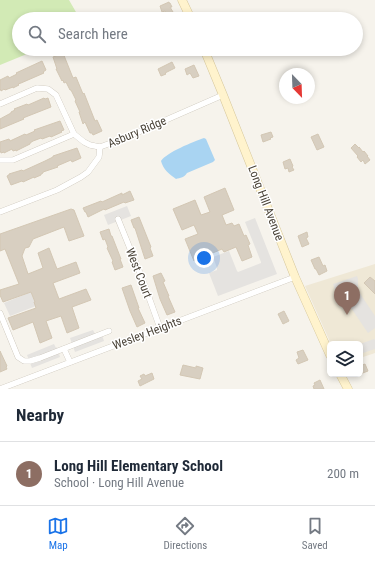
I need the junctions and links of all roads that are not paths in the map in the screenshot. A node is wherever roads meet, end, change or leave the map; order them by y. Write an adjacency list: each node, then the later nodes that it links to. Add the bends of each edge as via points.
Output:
1 (182, 0): 2 (street)
2 (188, 12)
3 (207, 56): 4 (street, Long Hill Avenue)
4 (223, 95): 7 (street, Asbury Ridge); 11 (street, Long Hill Avenue)
5 (0, 104): 6 (street, via 37,88 48,89 56,95)
6 (74, 134): 7 (street, via 90,145); 8 (street, via 13,160)
7 (100, 147): 9 (street, Asbury Ridge, via 99,157 81,177 57,190)
8 (0, 160)
9 (0, 212)
10 (118, 219): 13 (street, West Court)
11 (295, 277): 13 (street, Wesley Heights); 15 (street, Long Hill Avenue)
12 (0, 314): 16 (street, via 18,357 24,361)
13 (160, 328): 17 (street, Wesley Heights)
14 (109, 331): 16 (street)
15 (327, 348)
16 (64, 349): 17 (street)
17 (70, 362): 19 (street, Wesley Heights)
18 (342, 377): 20 (street)
19 (0, 389)
20 (348, 389)

